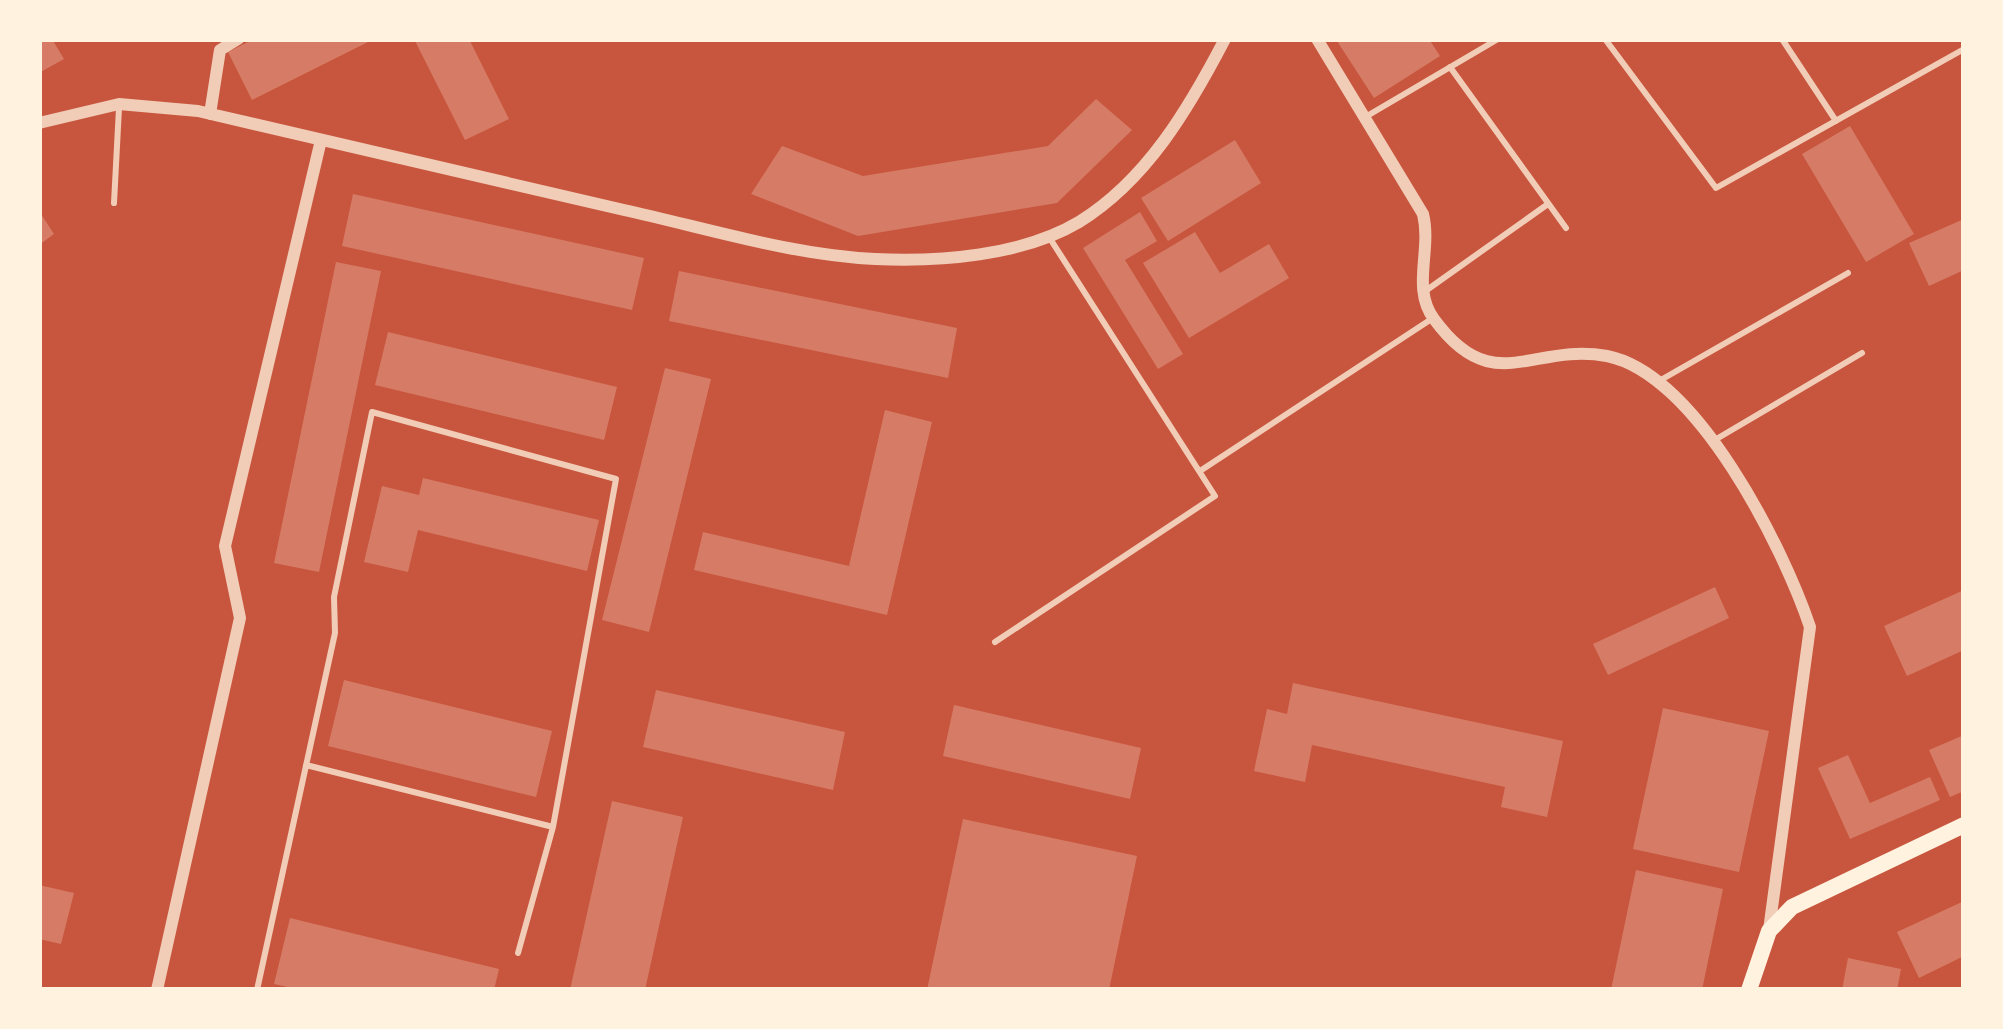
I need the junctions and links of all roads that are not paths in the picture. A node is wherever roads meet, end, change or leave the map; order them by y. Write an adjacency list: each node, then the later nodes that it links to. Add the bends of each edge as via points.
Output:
1 (238, 39): 10 (street, via 220,50)
2 (1225, 39): 18 (street, via 1176,127 1142,167 1078,222)
3 (1317, 39): 11 (street)
4 (1498, 39): 8 (lane)
5 (1605, 39): 12 (lane, via 1716,188)
6 (1782, 39): 12 (lane)
7 (1964, 49): 12 (lane)
8 (1450, 67): 11 (lane); 16 (lane)
9 (119, 104): 10 (street); 13 (street); 15 (lane)
10 (210, 114): 14 (street)
11 (1364, 118): 20 (street, via 1423,214 1430,244)
12 (1837, 121)
13 (39, 123)
14 (321, 140): 18 (street, via 872,260 951,258); 32 (street, via 225,546 240,618)
15 (114, 203)
16 (1548, 203): 17 (lane); 20 (lane)
17 (1566, 228)
18 (1047, 234): 25 (lane)
19 (1848, 273): 23 (lane)
20 (1420, 295): 21 (street)
21 (1433, 318): 23 (street, via 1464,352 1495,366 1569,353 1611,356); 25 (lane)
22 (1862, 353): 24 (lane)
23 (1657, 382): 24 (street)
24 (1713, 440): 30 (street, via 1810,627)
25 (1199, 472): 26 (lane, via 1215,496)
26 (995, 642)
27 (306, 765): 29 (lane); 29 (lane, via 372,412 616,478); 33 (lane)
28 (1964, 825): 30 (main road, via 1792,907)
29 (553, 827): 31 (lane)
30 (1769, 931): 34 (main road)
31 (518, 953)
32 (157, 990)
33 (256, 990)
34 (1749, 990)

